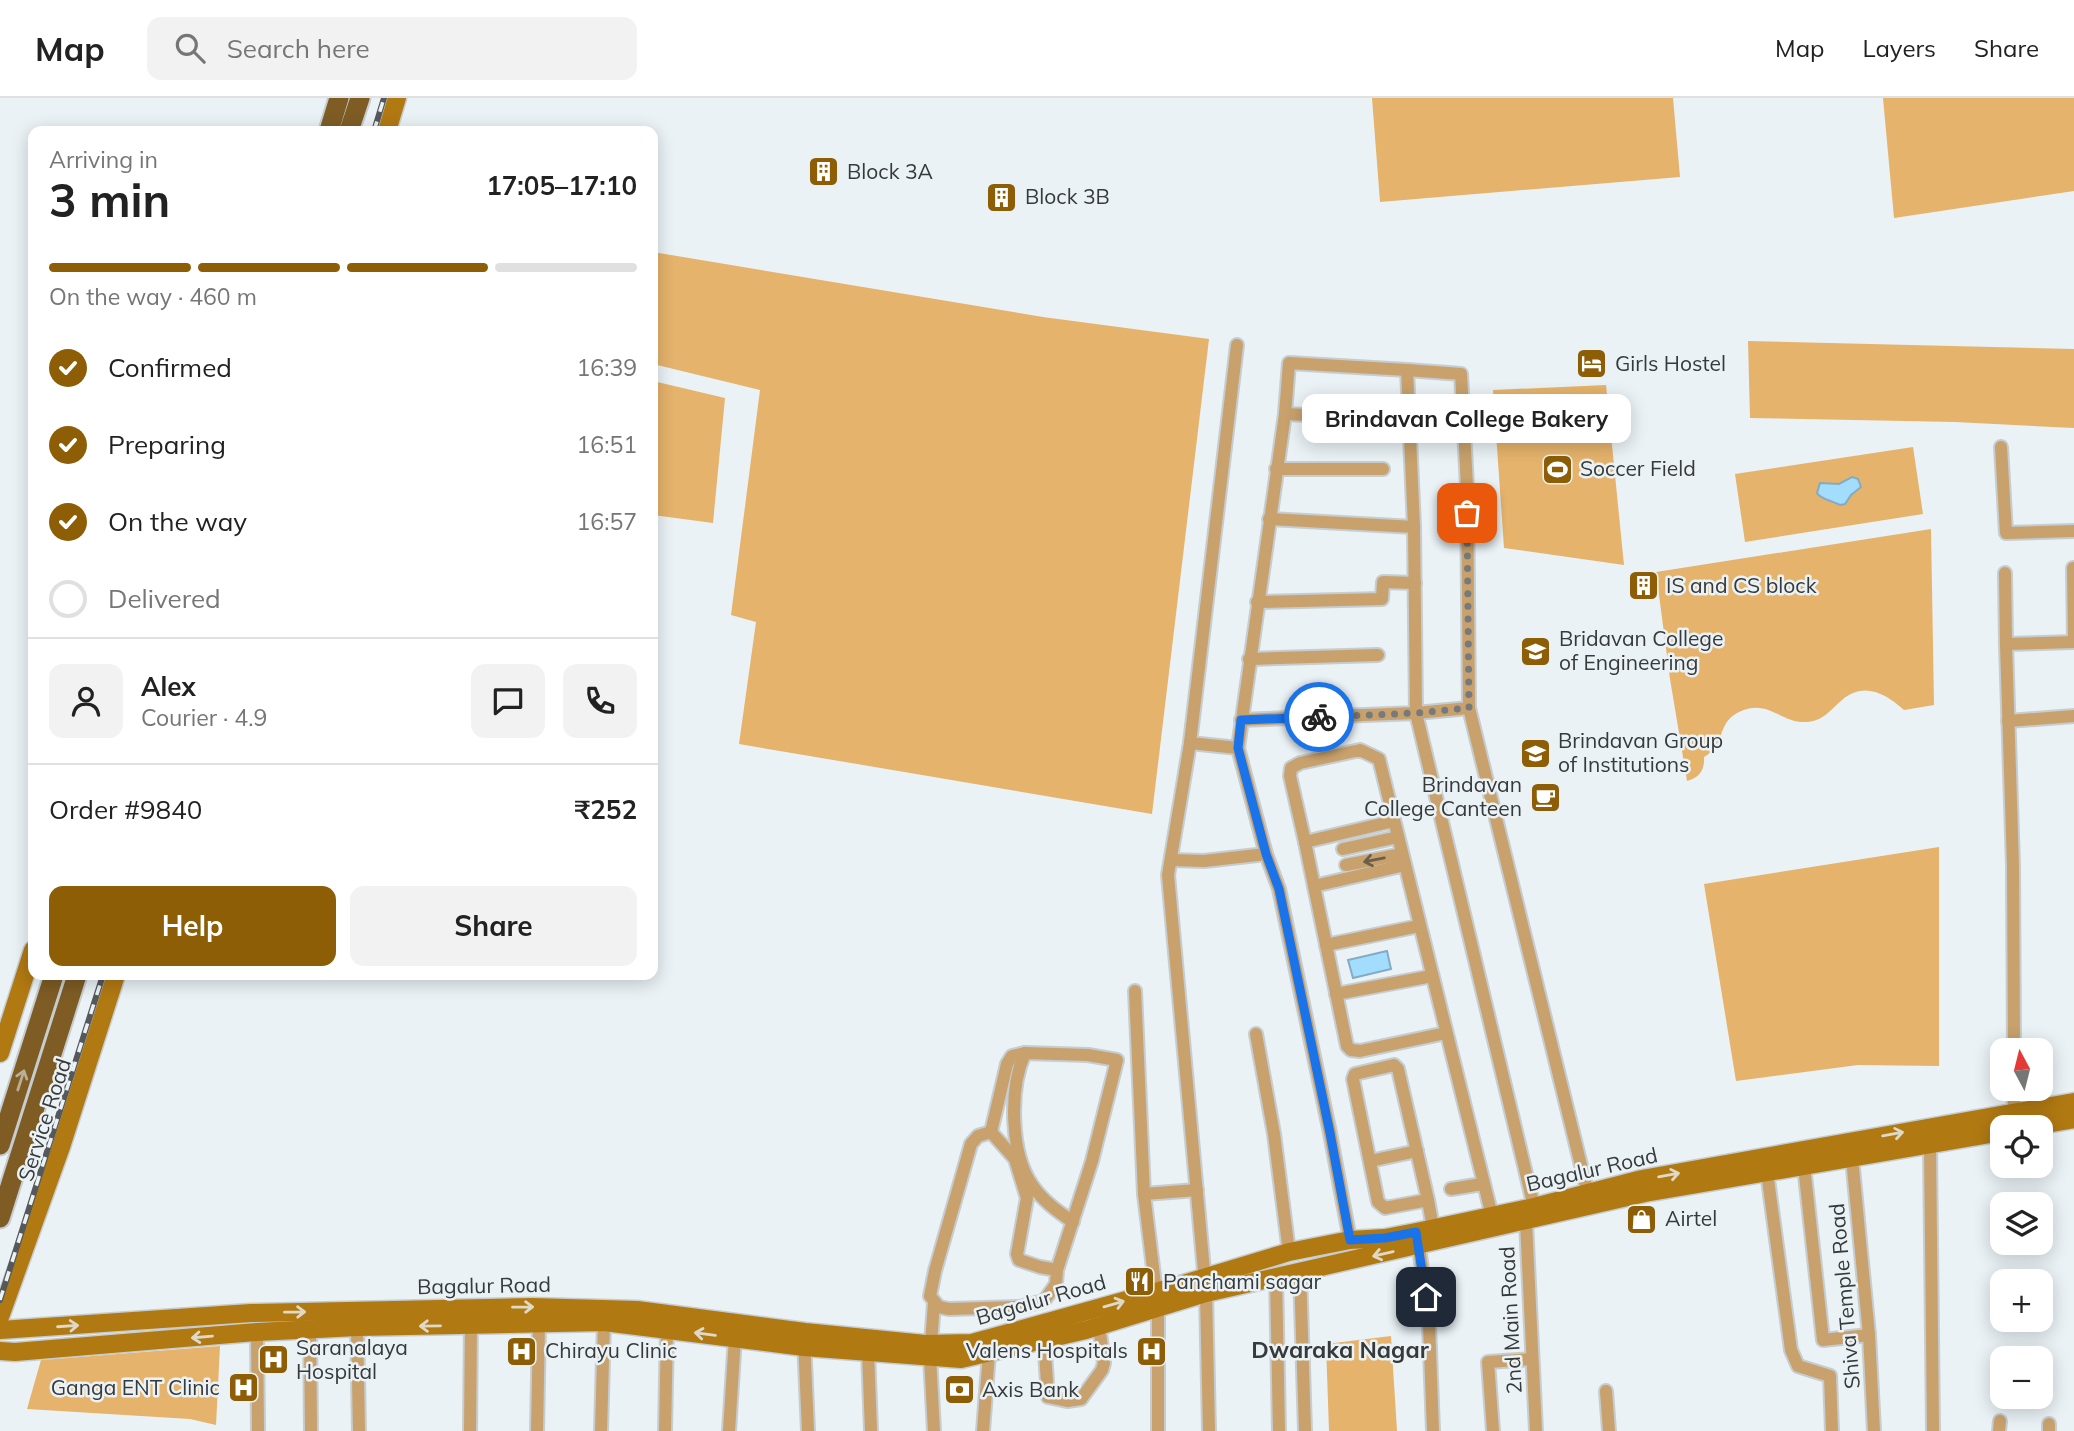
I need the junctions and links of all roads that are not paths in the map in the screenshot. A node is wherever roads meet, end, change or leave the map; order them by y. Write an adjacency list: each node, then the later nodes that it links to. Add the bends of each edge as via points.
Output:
1 (339, 98): 4 (highway)
2 (360, 98): 5 (highway)
3 (397, 98): 6 (main road)
4 (331, 126)
5 (351, 126)
6 (389, 126)
7 (1237, 345): 30 (street)
8 (1407, 370): 9 (street, via 1289,363); 15 (street, 2nd Main Road); 25 (street, via 1461,374)
9 (1285, 414): 10 (street); 12 (street)
10 (1377, 418)
11 (2001, 447): 16 (street, via 2006,533)
12 (1276, 468): 13 (street); 14 (street)
13 (1383, 469)
14 (1269, 520): 15 (street); 20 (street)
15 (1414, 527): 19 (street, 2nd Main Road)
16 (2074, 531)
17 (2073, 568): 21 (street)
18 (2005, 573): 22 (street)
19 (1415, 583): 20 (street, via 1383,582 1382,599); 26 (street, 2nd Main Road)
20 (1257, 602): 24 (street)
21 (2074, 641): 22 (street)
22 (2006, 643): 29 (street)
23 (1378, 655): 24 (street)
24 (1250, 659): 28 (street)
25 (1469, 708): 26 (street); 73 (street)
26 (1416, 713): 28 (street); 75 (street, 2nd Main Road)
27 (2074, 716): 29 (street)
28 (1241, 720): 31 (street)
29 (2008, 721): 52 (street)
30 (1190, 743): 31 (street); 38 (street)
31 (1238, 748): 36 (street)
32 (1394, 821): 33 (street); 34 (street); 34 (street, via 1379,759 1371,754 1360,750 1300,763 1290,768 1290,776)
33 (1398, 837): 35 (street); 37 (street)
34 (1305, 842): 40 (street)
35 (1343, 849)
36 (1266, 854): 38 (street); 80 (street, via 1279,889)
37 (1403, 859): 39 (street, one-way to 39); 40 (street); 41 (street)
38 (1172, 860): 71 (street, via 1168,875)
39 (1346, 865)
40 (1314, 886): 42 (street)
41 (1419, 926): 42 (street); 44 (street)
42 (1326, 945): 49 (street)
43 (28, 966): 53 (main road)
44 (1432, 975): 49 (street); 50 (street)
45 (52, 980): 62 (highway, one-way to 45)
46 (75, 980): 77 (highway)
47 (114, 980): 90 (main road, Service Road)
48 (1135, 991): 72 (street)
49 (1336, 994): 50 (street, via 1351,1050)
50 (1446, 1033): 69 (street)
51 (1256, 1034): 81 (street)
52 (2014, 1038)
53 (0, 1053)
54 (1025, 1053): 60 (street, via 1012,1056 1007,1064); 78 (street, via 1014,1109 1020,1156 1031,1184 1049,1206); 78 (street, via 1117,1060)
55 (2014, 1101): 57 (street)
56 (2074, 1102): 57 (main road, Bagalur Road)
57 (2014, 1113): 67 (main road, Bagalur Road, one-way to 57)
58 (2074, 1119): 59 (main road)
59 (2053, 1123)
60 (991, 1132): 82 (street, via 1015,1159 1027,1198 1019,1260); 88 (street, via 971,1144 934,1271 930,1296)
61 (1990, 1134): 63 (main road, Bagalur Road)
62 (0, 1145)
63 (1930, 1145): 65 (main road, Bagalur Road); 133 (street)
64 (1417, 1151): 66 (street); 66 (street, via 1398,1069 1394,1065 1359,1072 1353,1079); 74 (street)
65 (1852, 1158): 68 (main road, Bagalur Road); 101 (street, Shiva Temple Road)
66 (1370, 1161): 74 (street, via 1381,1206)
67 (1766, 1165): 68 (main road, Bagalur Road); 73 (main road, Bagalur Road, one-way to 67, via 1642,1179); 75 (main road, Bagalur Road, via 1645,1193); 131 (street, via 1791,1350 1798,1366 1830,1376)
68 (1804, 1166): 101 (street, via 1823,1340)
69 (1482, 1184): 70 (street); 76 (street)
70 (1451, 1189)
71 (1197, 1190): 72 (street); 85 (street)
72 (1144, 1194): 86 (street)
73 (1588, 1194): 75 (main road, Bagalur Road)
74 (1428, 1199): 79 (street)
75 (1526, 1213): 76 (main road, Bagalur Road); 79 (main road, Bagalur Road); 109 (street, 2nd Main Road)
76 (1492, 1216): 79 (main road, Bagalur Road)
77 (0, 1218)
78 (1073, 1222): 82 (street)
79 (1423, 1235): 80 (main road, Bagalur Road); 83 (main road, Bagalur Road, one-way to 83, via 1390,1253); 127 (street)
80 (1350, 1240): 81 (main road, Bagalur Road)
81 (1289, 1252): 85 (main road, Bagalur Road)
82 (1057, 1270): 87 (street, via 1056,1284)
83 (1300, 1272): 84 (main road, Bagalur Road); 126 (street)
84 (1276, 1277): 85 (main road, Bagalur Road); 125 (street)
85 (1206, 1285): 86 (main road, Bagalur Road); 124 (street)
86 (1157, 1300): 94 (main road, Bagalur Road); 99 (main road, Bagalur Road, one-way to 86); 123 (street)
87 (1044, 1301): 89 (street); 99 (street)
88 (934, 1303): 89 (street, via 949,1309); 105 (street)
89 (1020, 1307): 103 (street)
90 (0, 1317)
91 (471, 1317): 93 (main road, Bagalur Road); 95 (main road, Bagalur Road, one-way to 95); 97 (main road, Bagalur Road, one-way to 91, via 251,1313); 104 (main road, Bagalur Road, one-way to 104, via 532,1307 637,1310); 114 (street)
92 (604, 1322): 93 (main road, Bagalur Road); 98 (main road, Bagalur Road); 116 (street)
93 (539, 1324): 115 (street)
94 (1099, 1326): 99 (main road, Bagalur Road); 99 (street, via 1102,1370 1075,1402 1048,1397)
95 (357, 1327): 96 (main road, Bagalur Road); 113 (street)
96 (310, 1329): 100 (main road, Bagalur Road); 112 (street)
97 (0, 1330)
98 (667, 1330): 102 (main road, Bagalur Road, one-way to 98); 117 (street)
99 (1046, 1330): 103 (main road, Bagalur Road)
100 (257, 1332): 106 (main road, Bagalur Road, one-way to 106); 111 (street)
101 (1869, 1335): 132 (street, Shiva Temple Road)
102 (734, 1337): 104 (main road, Bagalur Road); 118 (street)
103 (1011, 1337): 105 (main road, Bagalur Road); 108 (main road, Bagalur Road)
104 (804, 1339): 105 (main road, Bagalur Road); 107 (main road, Bagalur Road); 119 (street)
105 (931, 1350): 107 (main road, Bagalur Road); 108 (main road, Bagalur Road, via 961,1359); 121 (street)
106 (0, 1351)
107 (868, 1351): 120 (street)
108 (989, 1353): 122 (street)
109 (1532, 1359): 128 (street, via 1488,1362); 129 (street, 2nd Main Road)
110 (1606, 1391): 130 (street)
111 (258, 1431)
112 (311, 1431)
113 (359, 1431)
114 (470, 1431)
115 (537, 1431)
116 (601, 1431)
117 (665, 1431)
118 (729, 1431)
119 (808, 1431)
120 (871, 1431)
121 (934, 1431)
122 (983, 1431)
123 (1158, 1431)
124 (1209, 1431)
125 (1279, 1431)
126 (1306, 1431)
127 (1433, 1431)
128 (1493, 1431)
129 (1536, 1431)
130 (1609, 1431)
131 (1832, 1431)
132 (1874, 1431)
133 (1933, 1431)

